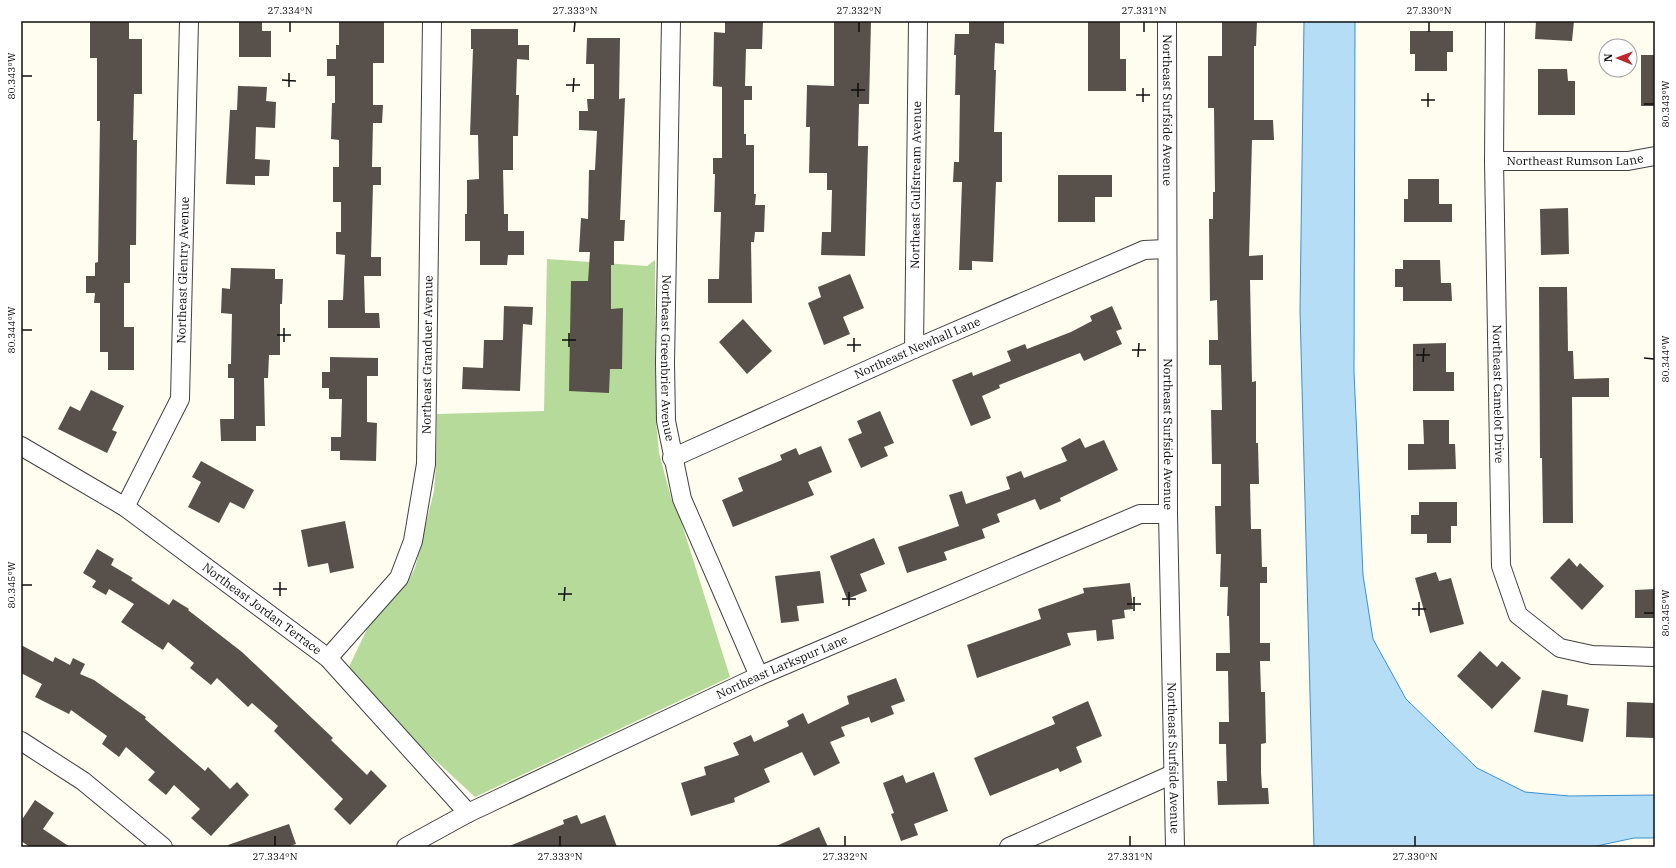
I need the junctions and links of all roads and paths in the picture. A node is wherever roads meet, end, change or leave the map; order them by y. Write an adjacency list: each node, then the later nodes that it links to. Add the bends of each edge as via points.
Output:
1 (189, 21): 13 (street, Northeast Glentry Avenue, via 180,399)
2 (432, 21): 16 (street, Northeast Granduer Avenue, via 426,464 413,541 399,578)
3 (671, 21): 12 (street, Northeast Greenbrier Avenue, via 665,363 666,421)
4 (918, 21): 10 (street, Northeast Gulfstream Avenue)
5 (1167, 21): 9 (street, Northeast Surfside Avenue)
6 (1495, 21): 8 (street, Northeast Camelot Drive)
7 (1655, 156): 8 (street, Northeast Rumson Lane, via 1628,161)
8 (1494, 161): 15 (street, Northeast Camelot Drive, via 1501,566 1518,614 1560,648 1592,655)
9 (1166, 249): 10 (street, Northeast Newhall Lane, via 1144,250); 14 (street, Northeast Surfside Avenue)
10 (914, 348): 12 (street, Northeast Newhall Lane)
11 (21, 446): 13 (street, Northeast Jordan Terrace)
12 (672, 458): 17 (street, Northeast Greenbrier Avenue, via 682,499)
13 (125, 507): 16 (street, Northeast Jordan Terrace)
14 (1168, 514): 17 (street, Northeast Larkspur Lane, via 1140,514); 19 (street, Northeast Surfside Avenue)
15 (1655, 657)
16 (328, 658): 20 (street, Northeast Jordan Terrace)
17 (759, 676): 20 (street, Northeast Larkspur Lane)
18 (21, 741): 21 (street, via 83,781)
19 (1173, 774): 23 (street); 24 (street, Northeast Surfside Avenue)
20 (468, 813): 22 (street, Northeast Larkspur Lane)
21 (163, 847)
22 (406, 847)
23 (1009, 847)
24 (1175, 847)

